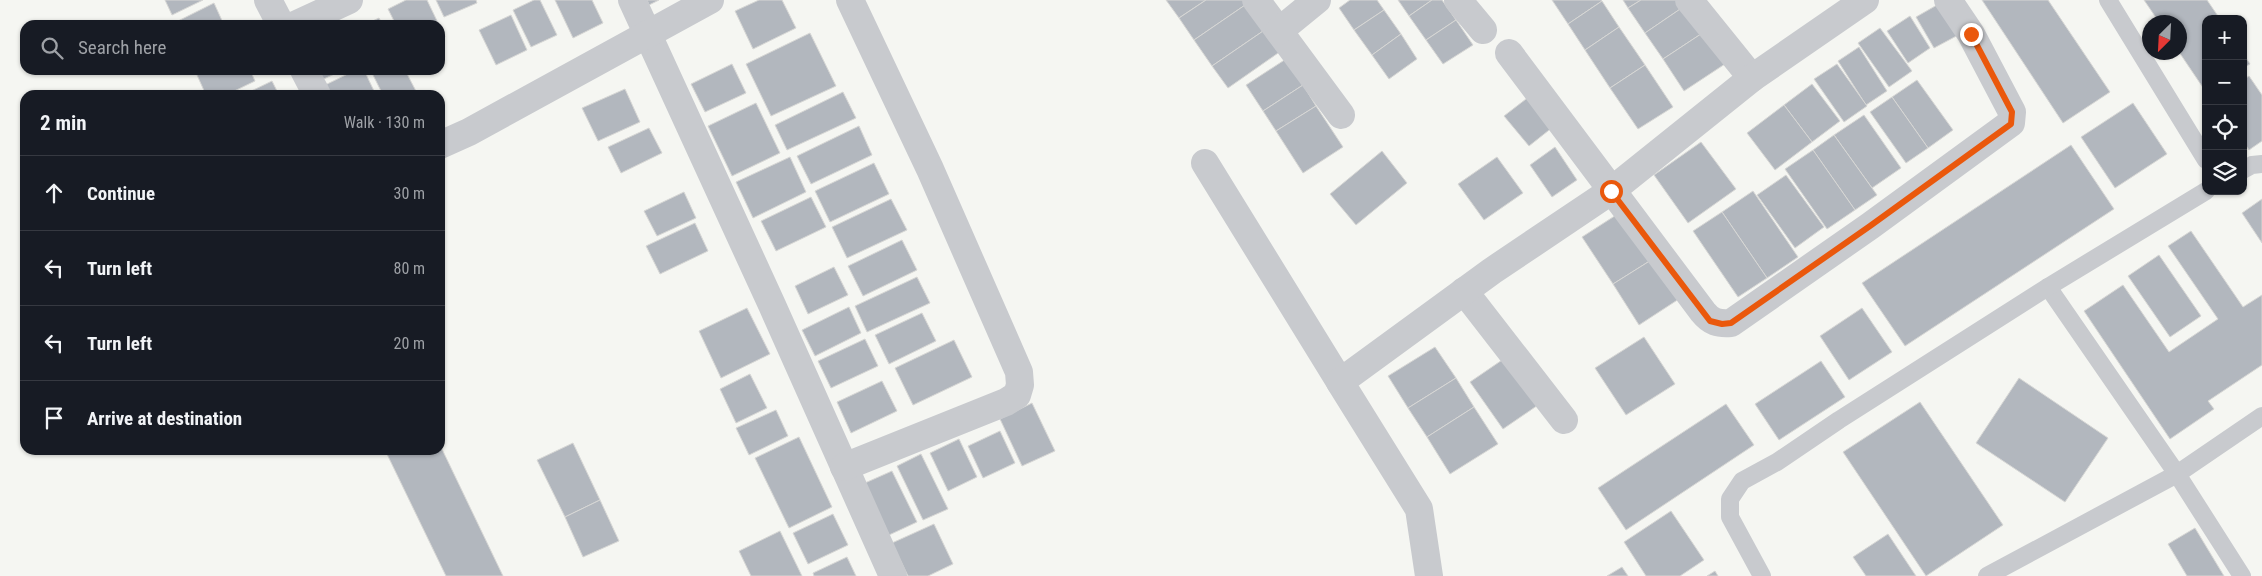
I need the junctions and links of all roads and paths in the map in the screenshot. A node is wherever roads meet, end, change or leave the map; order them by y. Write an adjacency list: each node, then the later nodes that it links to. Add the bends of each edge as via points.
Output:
1 (268, 0): 13 (street)
2 (349, 0): 14 (street)
3 (632, 0): 17 (street)
4 (710, 0): 17 (street)
5 (850, 0): 35 (street, via 930,168 1019,372 1020,385 1017,395 1006,402)
6 (1256, 0): 16 (street)
7 (1317, 0): 16 (street)
8 (1458, 0): 15 (street)
9 (1690, 0): 20 (street)
10 (1865, 0): 20 (street)
11 (1948, 0): 28 (street, via 1971,34 2012,112 2011,124 1731,323 1710,321)
12 (2108, 0): 24 (lane)
13 (278, 20)
14 (306, 20)
15 (1483, 30)
16 (1279, 31): 22 (street)
17 (647, 35): 23 (street); 35 (street)
18 (1509, 52): 28 (street)
19 (307, 75): 21 (street)
20 (1752, 78): 28 (street)
21 (314, 90)
22 (1342, 115)
23 (445, 143)
24 (2202, 153)
25 (1205, 163): 32 (street)
26 (2262, 164): 27 (lane)
27 (2247, 168)
28 (1611, 191): 31 (street)
29 (2202, 193): 30 (lane)
30 (2048, 287): 36 (lane); 39 (lane, via 1777,462 1742,481 1730,499 1730,516)
31 (1464, 291): 32 (street); 34 (street)
32 (1340, 382): 38 (street, via 1420,509)
33 (2262, 416): 36 (lane)
34 (1564, 420)
35 (844, 467): 37 (street)
36 (2177, 474): 40 (lane); 41 (lane)
37 (893, 576)
38 (1430, 576)
39 (1762, 576)
40 (1987, 576)
41 (2242, 576)

